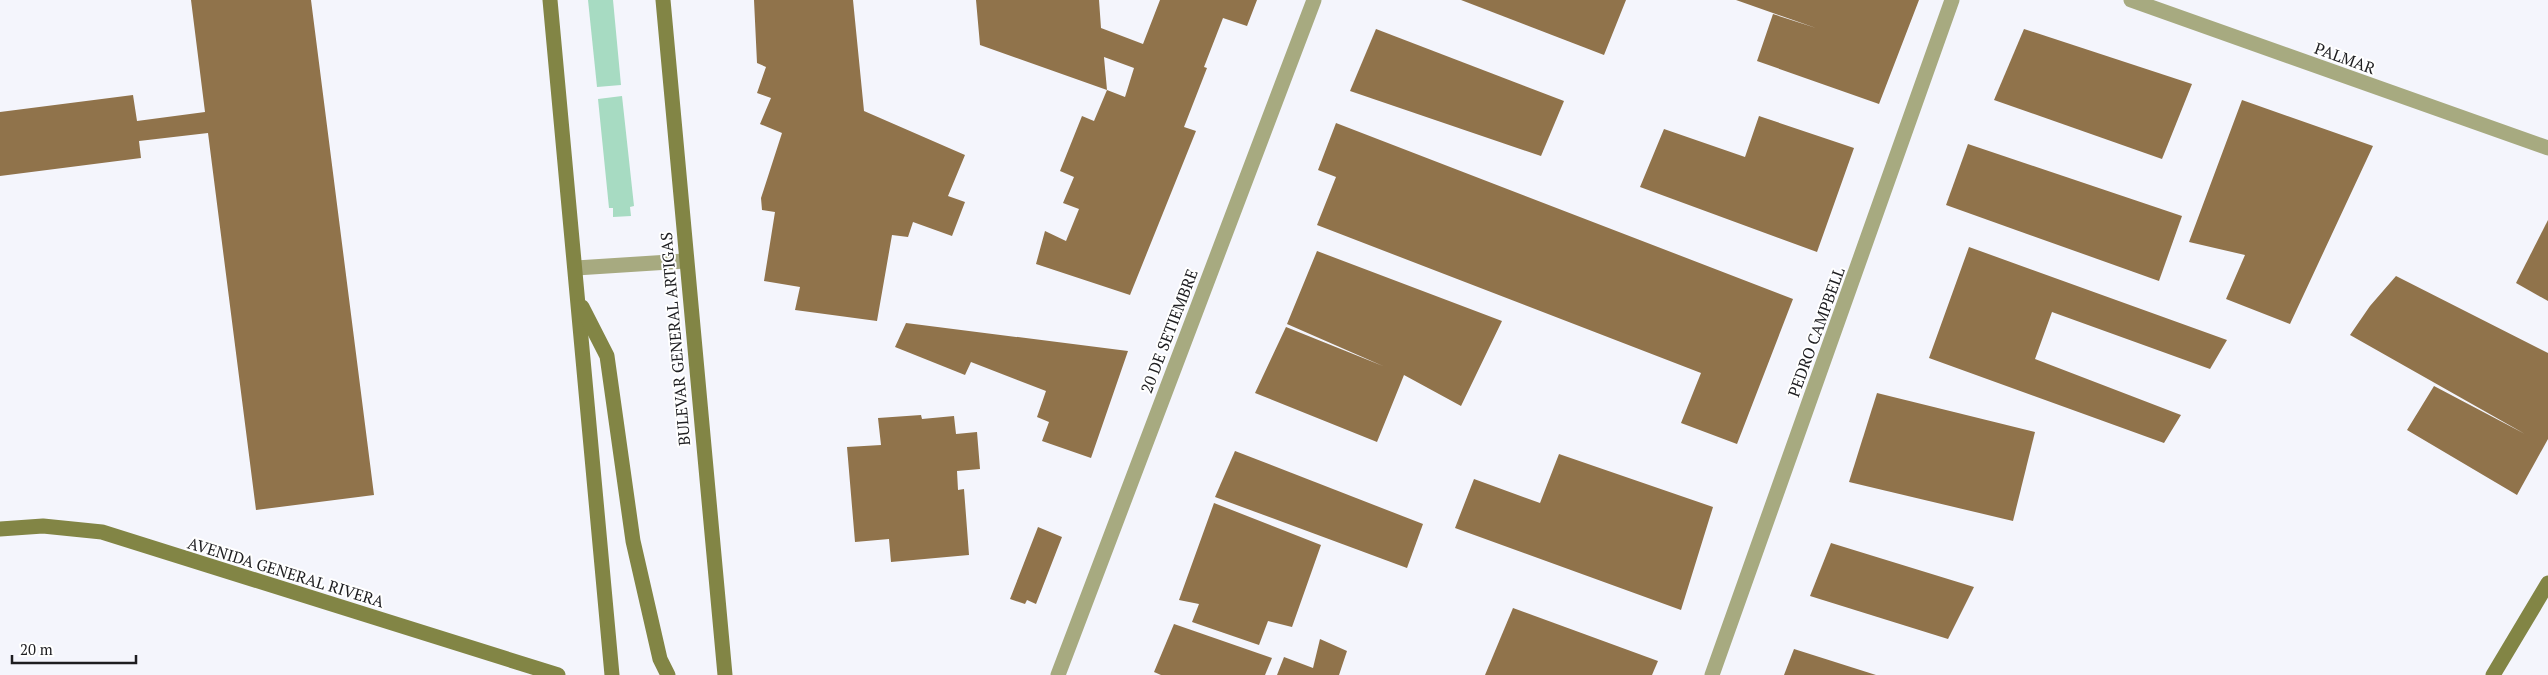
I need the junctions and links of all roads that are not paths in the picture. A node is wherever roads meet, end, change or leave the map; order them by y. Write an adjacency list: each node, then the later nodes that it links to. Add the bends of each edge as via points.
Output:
1 (550, 0): 8 (main road)
2 (663, 0): 7 (main road, BULEVAR GENERAL ARTIGAS)
3 (1314, 0): 16 (street, 20 DE SETIEMBRE)
4 (1952, 0): 17 (street, PEDRO CAMPBELL)
5 (2131, 0): 6 (street, PALMAR)
6 (2548, 148)
7 (685, 261): 8 (street); 15 (main road, BULEVAR GENERAL ARTIGAS)
8 (576, 268): 9 (main road)
9 (578, 299): 13 (main road); 14 (main road, via 607,356 632,541 660,659)
10 (0, 529): 12 (main road, AVENIDA GENERAL RIVERA, via 43,526 102,532)
11 (2548, 583): 18 (main road)
12 (558, 675)
13 (612, 675)
14 (668, 675)
15 (724, 675)
16 (1058, 675)
17 (1712, 675)
18 (2493, 675)

